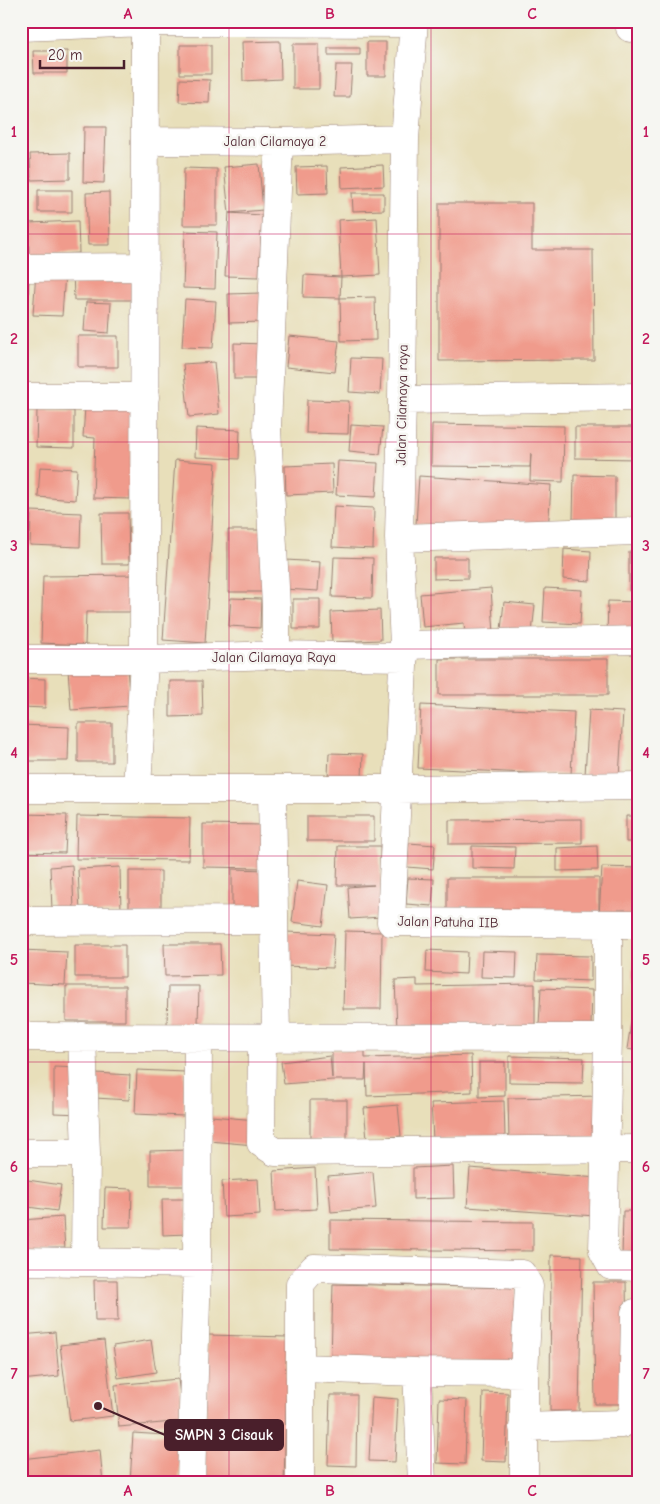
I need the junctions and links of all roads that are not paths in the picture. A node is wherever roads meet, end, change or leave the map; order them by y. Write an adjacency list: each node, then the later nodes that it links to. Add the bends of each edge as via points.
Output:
1 (629, 21): 4 (street, via 630,28)
2 (145, 22): 3 (street); 5 (street); 7 (street)
3 (414, 22): 6 (street, Jalan Cilamaya raya)
4 (639, 23)
5 (21, 27)
6 (405, 139): 8 (street, Jalan Cilamaya 2); 14 (street, Jalan Cilamaya raya)
7 (145, 141): 8 (street, Jalan Cilamaya 2); 9 (street)
8 (279, 142): 19 (street, via 267,428)
9 (145, 267): 10 (street); 12 (street)
10 (21, 268)
11 (21, 397): 12 (street)
12 (145, 397): 21 (street)
13 (639, 397): 14 (street)
14 (402, 400): 16 (street, Jalan Cilamaya raya)
15 (639, 531): 16 (street)
16 (399, 538): 18 (street, Jalan Cilamaya raya)
17 (639, 640): 18 (street, Jalan Cilamaya Raya)
18 (404, 651): 19 (street, Jalan Cilamaya Raya); 26 (street, Jalan Cilamaya raya)
19 (276, 655): 21 (street, Jalan Cilamaya Raya)
20 (21, 659): 21 (street, Jalan Cilamaya Raya)
21 (144, 659): 24 (street)
22 (639, 786): 26 (street)
23 (21, 789): 24 (street)
24 (137, 789): 25 (street)
25 (272, 789): 26 (street); 27 (street)
26 (397, 789): 29 (street, Jalan Patuha IIB, via 391,922)
27 (274, 920): 28 (street); 34 (street)
28 (21, 921)
29 (608, 924): 30 (street, Jalan Patuha IIB); 35 (street)
30 (639, 924)
31 (82, 1036): 32 (street); 33 (street); 39 (street)
32 (21, 1037)
33 (198, 1037): 34 (street); 42 (street)
34 (269, 1038): 35 (street); 36 (street, via 261,1143 274,1152)
35 (608, 1038): 36 (street)
36 (605, 1149): 37 (street); 43 (street, via 603,1250 611,1266)
37 (639, 1149)
38 (21, 1153): 39 (street)
39 (86, 1153): 41 (street)
40 (21, 1261): 41 (street)
41 (85, 1261): 42 (street)
42 (197, 1264): 49 (street)
43 (639, 1267)
44 (635, 1313): 48 (street, via 633,1415 622,1424)
45 (300, 1368): 46 (street); 47 (street, via 300,1284 314,1268 522,1274 529,1286); 50 (street)
46 (417, 1372): 47 (street); 51 (street)
47 (524, 1373): 48 (street)
48 (523, 1427): 52 (street)
49 (191, 1483)
50 (300, 1483)
51 (422, 1483)
52 (524, 1483)

